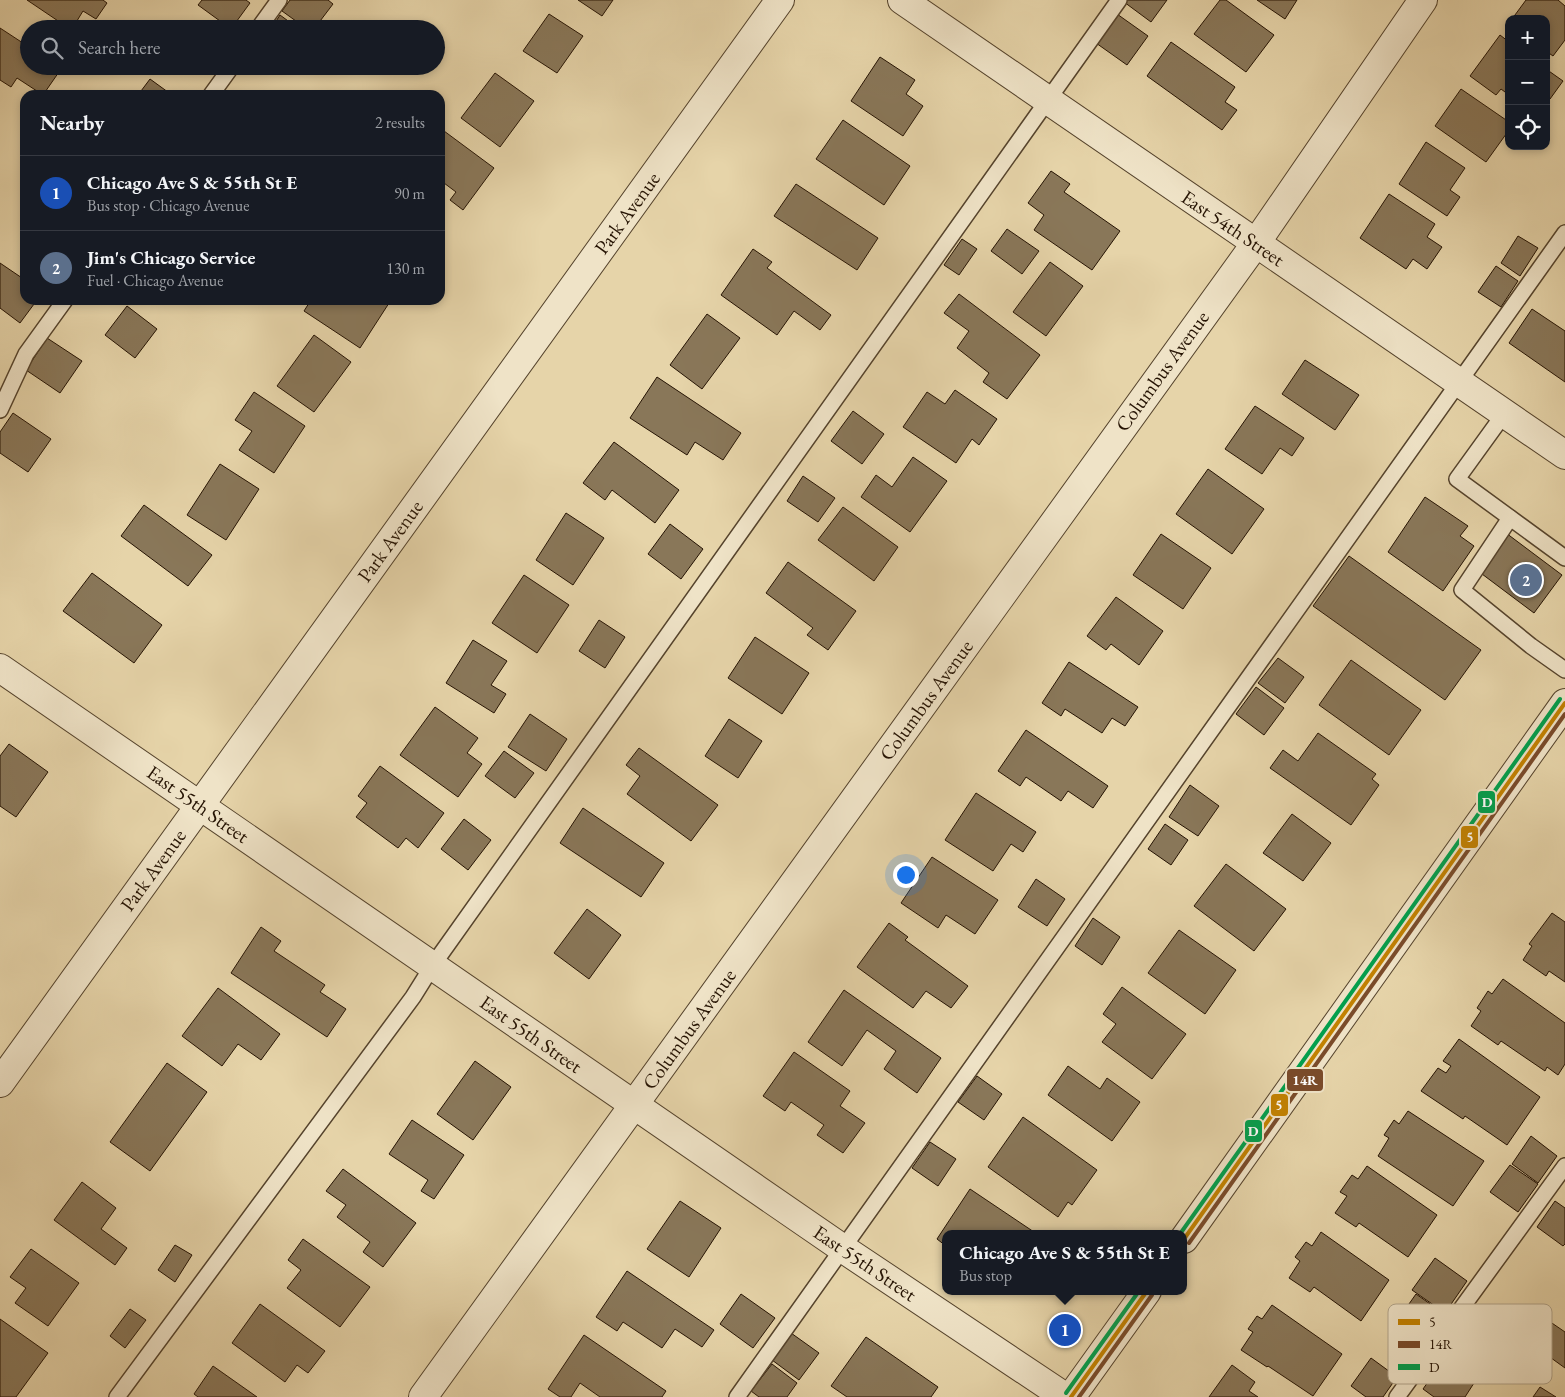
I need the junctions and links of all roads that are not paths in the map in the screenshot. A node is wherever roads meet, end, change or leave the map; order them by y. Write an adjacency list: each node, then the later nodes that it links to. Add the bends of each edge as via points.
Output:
1 (279, 0): 6 (lane)
2 (780, 0): 22 (street, Park Avenue)
3 (902, 0): 9 (street, East 54th Street)
4 (1119, 0): 9 (lane)
5 (1423, 0): 11 (street, Columbus Avenue)
6 (265, 20)
7 (225, 75): 8 (lane)
8 (215, 90)
9 (1048, 101): 11 (street, East 54th Street); 23 (lane)
10 (1565, 233): 13 (lane)
11 (1256, 242): 13 (street, East 54th Street); 25 (street, Columbus Avenue)
12 (60, 305): 14 (lane, via 26,354)
13 (1459, 383): 15 (street, East 54th Street); 28 (lane)
14 (0, 410)
15 (1504, 414): 16 (street, East 54th Street); 17 (lane, via 1457,479)
16 (1565, 455)
17 (1510, 518): 18 (lane); 20 (lane, via 1462,590)
18 (1565, 558)
19 (0, 668): 22 (street, East 55th Street)
20 (1565, 670)
21 (1565, 704): 27 (street)
22 (200, 805): 23 (street, East 55th Street); 24 (street, Park Avenue)
23 (433, 965): 25 (street, East 55th Street); 32 (lane, via 413,997)
24 (0, 1083)
25 (634, 1104): 28 (street, East 55th Street); 33 (street, Columbus Avenue)
26 (1565, 1166): 30 (lane)
27 (1187, 1235)
28 (842, 1248): 34 (lane); 35 (street, East 55th Street)
29 (1144, 1295): 36 (street)
30 (1465, 1304)
31 (1406, 1384): 37 (lane)
32 (117, 1397)
33 (424, 1397)
34 (737, 1397)
35 (1065, 1397)
36 (1071, 1397)
37 (1397, 1397)

